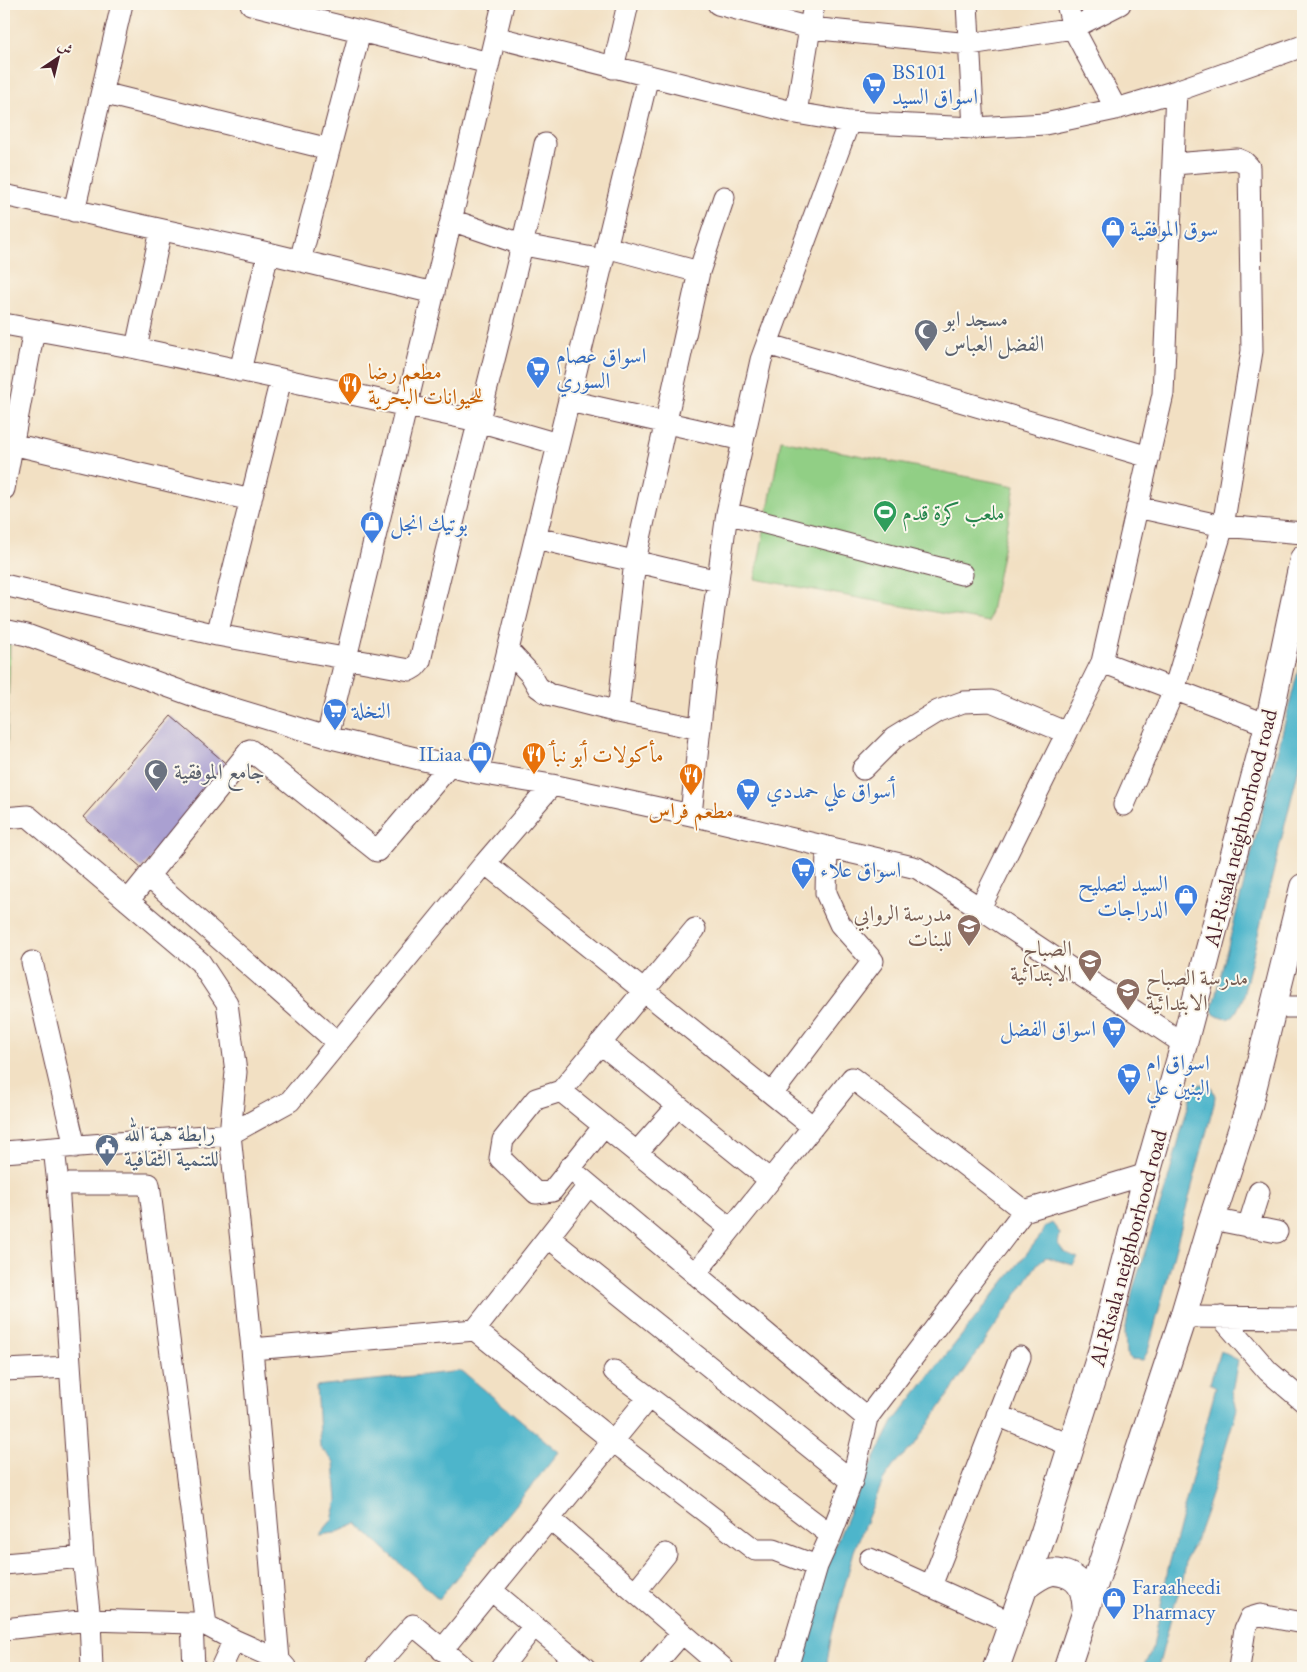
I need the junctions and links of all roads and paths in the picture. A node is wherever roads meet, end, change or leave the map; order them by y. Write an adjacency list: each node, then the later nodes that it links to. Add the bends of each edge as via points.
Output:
1 (122, 4): 20 (street)
2 (251, 4): 12 (street)
3 (503, 4): 13 (street)
4 (628, 4): 17 (street)
5 (718, 4): 10 (street)
6 (814, 4): 10 (street)
7 (967, 4): 14 (street)
8 (1067, 4): 11 (street)
9 (1120, 4): 11 (street)
10 (810, 28): 14 (street); 22 (street)
11 (1073, 28): 14 (street); 21 (street)
12 (360, 32): 16 (street); 26 (street)
13 (495, 37): 16 (street); 17 (street)
14 (970, 44): 24 (street)
15 (1303, 46): 19 (street)
16 (489, 63): 31 (street)
17 (613, 68): 18 (street)
18 (648, 76): 22 (street); 35 (street)
19 (1176, 91): 21 (street); 27 (street)
20 (102, 93): 26 (street); 30 (street)
21 (1116, 109): 24 (street, via 1045,124)
22 (796, 113): 23 (street)
23 (849, 122): 24 (street); 41 (street)
24 (974, 128)
25 (546, 144): 33 (street)
26 (329, 149): 36 (street)
27 (1174, 164): 52 (street, via 1163,394); 57 (street, via 1237,159 1249,168 1252,351)
28 (4, 194): 30 (street)
29 (724, 197): 37 (street)
30 (74, 211): 32 (street)
31 (451, 220): 33 (street); 38 (street)
32 (161, 230): 34 (street); 42 (street)
33 (524, 245): 35 (street); 47 (street)
34 (268, 253): 36 (street); 43 (street)
35 (605, 254): 37 (street); 45 (street)
36 (300, 261): 38 (street)
37 (699, 272): 48 (street)
38 (434, 293): 46 (street)
39 (4, 324): 40 (street)
40 (34, 330): 42 (street); 50 (street)
41 (766, 344): 49 (street); 52 (street)
42 (136, 348): 43 (street)
43 (240, 371): 44 (street)
44 (281, 380): 46 (street); 54 (street)
45 (569, 401): 48 (street); 51 (street)
46 (406, 406): 47 (street); 69 (street)
47 (478, 421): 51 (street); 69 (street, via 420,661 410,670)
48 (664, 422): 49 (street); 60 (street)
49 (743, 440): 56 (street)
50 (12, 444): 53 (street); 54 (street)
51 (558, 444): 59 (street)
52 (1149, 457): 55 (street)
53 (4, 489)
54 (251, 500): 67 (street)
55 (1137, 508): 57 (street); 70 (street)
56 (727, 513): 62 (street); 63 (street)
57 (1223, 526): 58 (street); 71 (street)
58 (1303, 533)
59 (536, 538): 60 (street); 68 (street)
60 (635, 561): 63 (street); 72 (street)
61 (1302, 565): 65 (main road, Al-Risala neighborhood road)
62 (962, 574)
63 (718, 581): 74 (street)
64 (4, 585): 67 (street)
65 (1298, 608): 73 (main road, Al-Risala neighborhood road)
66 (4, 630): 76 (street, via 27,635 204,700)
67 (217, 634): 69 (street)
68 (508, 650): 72 (street, via 538,687 548,694); 79 (street)
69 (346, 659): 76 (street)
70 (1102, 662): 71 (street); 75 (street)
71 (1174, 690): 73 (street); 81 (street)
72 (618, 712): 74 (street)
73 (1268, 726): 96 (main road, Al-Risala neighborhood road)
74 (700, 729): 82 (street)
75 (1067, 732): 78 (street, via 991,701 963,702 938,711 894,738); 89 (street)
76 (327, 737): 77 (street)
77 (450, 765): 79 (street); 86 (street, via 377,851 250,750)
78 (863, 769)
79 (478, 773): 80 (street)
80 (552, 785): 82 (street); 85 (street)
81 (1124, 804)
82 (691, 815): 84 (street)
83 (4, 818): 88 (street, via 28,816)
84 (827, 846): 89 (street, via 917,868); 98 (street, via 826,893 840,924 872,961)
85 (485, 863): 92 (street); 94 (street)
86 (148, 876): 88 (street); 94 (street)
87 (1303, 887): 93 (main road)
88 (128, 901): 102 (street, via 200,962 227,1003 236,1072)
89 (980, 908): 96 (street)
90 (695, 929): 92 (street)
91 (32, 962): 103 (street)
92 (644, 991): 95 (street); 98 (street)
93 (1293, 1003): 113 (main road, via 1249,1106)
94 (338, 1043): 102 (street, via 290,1101)
95 (600, 1043): 97 (street); 99 (street)
96 (1184, 1044): 107 (main road, Al-Risala neighborhood road)
97 (561, 1091): 100 (street); 106 (street, via 536,1099 503,1140 500,1158 536,1192 552,1191)
98 (772, 1094): 101 (street)
99 (678, 1106): 105 (street); 108 (street)
100 (604, 1126): 105 (street); 106 (street)
101 (813, 1127): 108 (street); 112 (street, via 852,1078)
102 (230, 1134): 103 (street); 123 (street)
103 (64, 1148): 104 (street); 109 (street)
104 (4, 1152)
105 (637, 1152): 115 (street)
106 (569, 1168): 110 (street)
107 (1147, 1174): 112 (street); 133 (main road, Al-Risala neighborhood road, via 1102,1349)
108 (770, 1180): 115 (street)
109 (58, 1184): 125 (street); 152 (street, via 149,1184)
110 (589, 1185): 117 (street); 118 (street)
111 (1259, 1192): 114 (street)
112 (1024, 1211): 131 (street)
113 (1212, 1219): 114 (street); 119 (main road)
114 (1248, 1226): 116 (street)
115 (731, 1229): 118 (street)
116 (1277, 1232)
117 (548, 1237): 122 (street); 134 (street)
118 (695, 1274): 131 (street)
119 (1183, 1317): 120 (street); 138 (main road)
120 (1221, 1318): 121 (street); 129 (street, via 1268,1371)
121 (1303, 1318)
122 (475, 1330): 123 (street); 132 (street)
123 (252, 1349): 158 (street)
124 (1020, 1357): 130 (street)
125 (70, 1367): 126 (street); 140 (street)
126 (4, 1370)
127 (614, 1371): 128 (street)
128 (648, 1398): 132 (street); 137 (street)
129 (1303, 1401)
130 (998, 1415): 133 (street); 144 (street)
131 (867, 1418): 134 (street)
132 (613, 1441): 135 (street); 143 (street, via 755,1550 774,1550)
133 (1072, 1446): 136 (main road, Al-Risala neighborhood road)
134 (852, 1481): 137 (street)
135 (550, 1519): 146 (street); 147 (street)
136 (1044, 1532): 138 (main road, via 1058,1553 1077,1564 1098,1560); 145 (main road, Al-Risala neighborhood road)
137 (831, 1535): 143 (street)
138 (1106, 1550): 148 (main road)
139 (666, 1554): 147 (street)
140 (83, 1557): 142 (street); 149 (street)
141 (870, 1559): 144 (street)
142 (4, 1564)
143 (817, 1566): 168 (street)
144 (931, 1586): 150 (street)
145 (1025, 1586): 148 (main road, via 1049,1572 1072,1576 1080,1583); 150 (main road, Al-Risala neighborhood road)
146 (491, 1590): 153 (street); 157 (street)
147 (635, 1592): 155 (street)
148 (1086, 1614): 170 (main road)
149 (90, 1620): 152 (street); 154 (street); 159 (street)
150 (1012, 1623): 169 (main road, Al-Risala neighborhood road)
151 (1303, 1623): 171 (street, via 1260,1615 1250,1618 1245,1629)
152 (199, 1624): 156 (street); 160 (street)
153 (534, 1626): 164 (street); 165 (street)
154 (4, 1629)
155 (682, 1633): 166 (street); 167 (street)
156 (234, 1640): 158 (street); 161 (street)
157 (442, 1650): 162 (street, via 412,1625); 163 (street)
158 (282, 1664)
159 (92, 1668)
160 (194, 1668)
161 (221, 1668)
162 (375, 1668)
163 (465, 1668)
164 (501, 1668)
165 (585, 1668)
166 (652, 1668)
167 (723, 1668)
168 (787, 1668)
169 (996, 1668)
170 (1067, 1668)
171 (1239, 1668)

